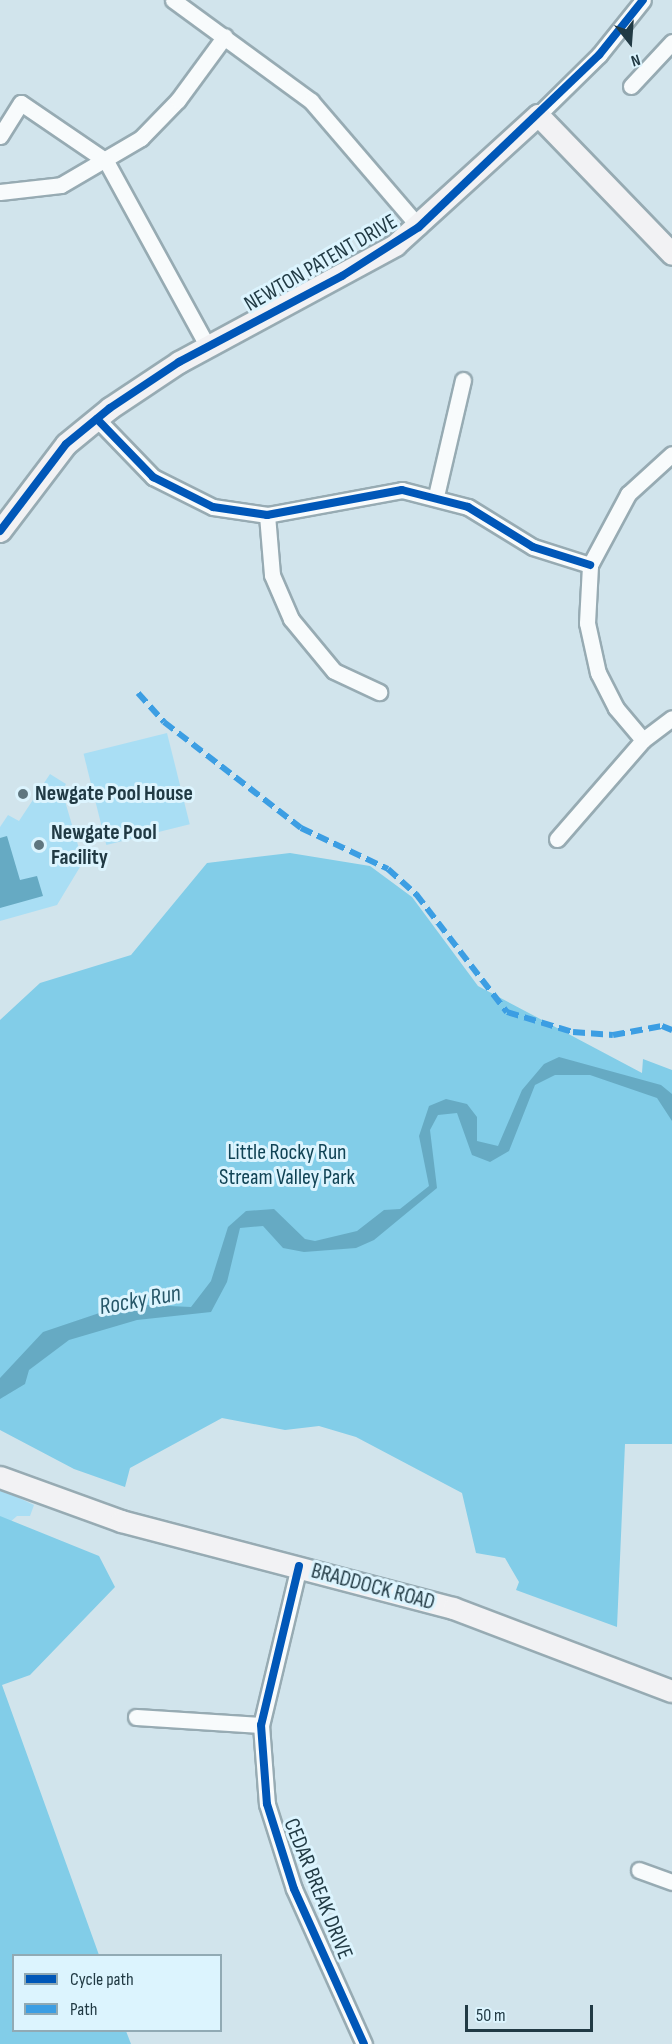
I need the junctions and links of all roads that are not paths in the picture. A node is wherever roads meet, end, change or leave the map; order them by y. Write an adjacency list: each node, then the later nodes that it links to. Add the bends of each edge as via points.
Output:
1 (173, 0): 3 (street)
2 (644, 0): 6 (street, NEWTON PATENT DRIVE, via 599,55)
3 (225, 36): 8 (street, via 178,100 141,138); 10 (street, via 311,101)
4 (672, 42): 5 (street)
5 (631, 86)
6 (538, 115): 10 (street, NEWTON PATENT DRIVE); 11 (street)
7 (0, 136): 8 (street, via 21,103)
8 (106, 161): 9 (street, via 61,185); 12 (street)
9 (0, 192)
10 (419, 226): 12 (street, NEWTON PATENT DRIVE, via 342,276)
11 (672, 255)
12 (208, 347): 14 (street, NEWTON PATENT DRIVE)
13 (463, 380): 16 (street)
14 (97, 419): 17 (street, via 127,453 172,490 213,507); 18 (street, NEWTON PATENT DRIVE, via 66,444)
15 (672, 454): 19 (street, via 628,494)
16 (435, 496): 17 (street, via 375,492); 19 (street, via 468,507 533,547)
17 (267, 515): 20 (street, via 272,575 291,619 334,671)
18 (0, 531)
19 (590, 565): 22 (street, via 587,623 598,673 616,708)
20 (379, 692)
21 (672, 718): 22 (street)
22 (643, 740): 23 (street)
23 (557, 839)
24 (0, 1477): 25 (street, BRADDOCK ROAD, via 122,1521)
25 (299, 1566): 26 (street, BRADDOCK ROAD, via 453,1608); 28 (street, CEDAR BREAK DRIVE)
26 (672, 1691)
27 (136, 1716): 28 (street)
28 (261, 1725): 31 (street, CEDAR BREAK DRIVE, via 267,1804 278,1847)
29 (639, 1870): 30 (street)
30 (672, 1882)
31 (364, 2044)

